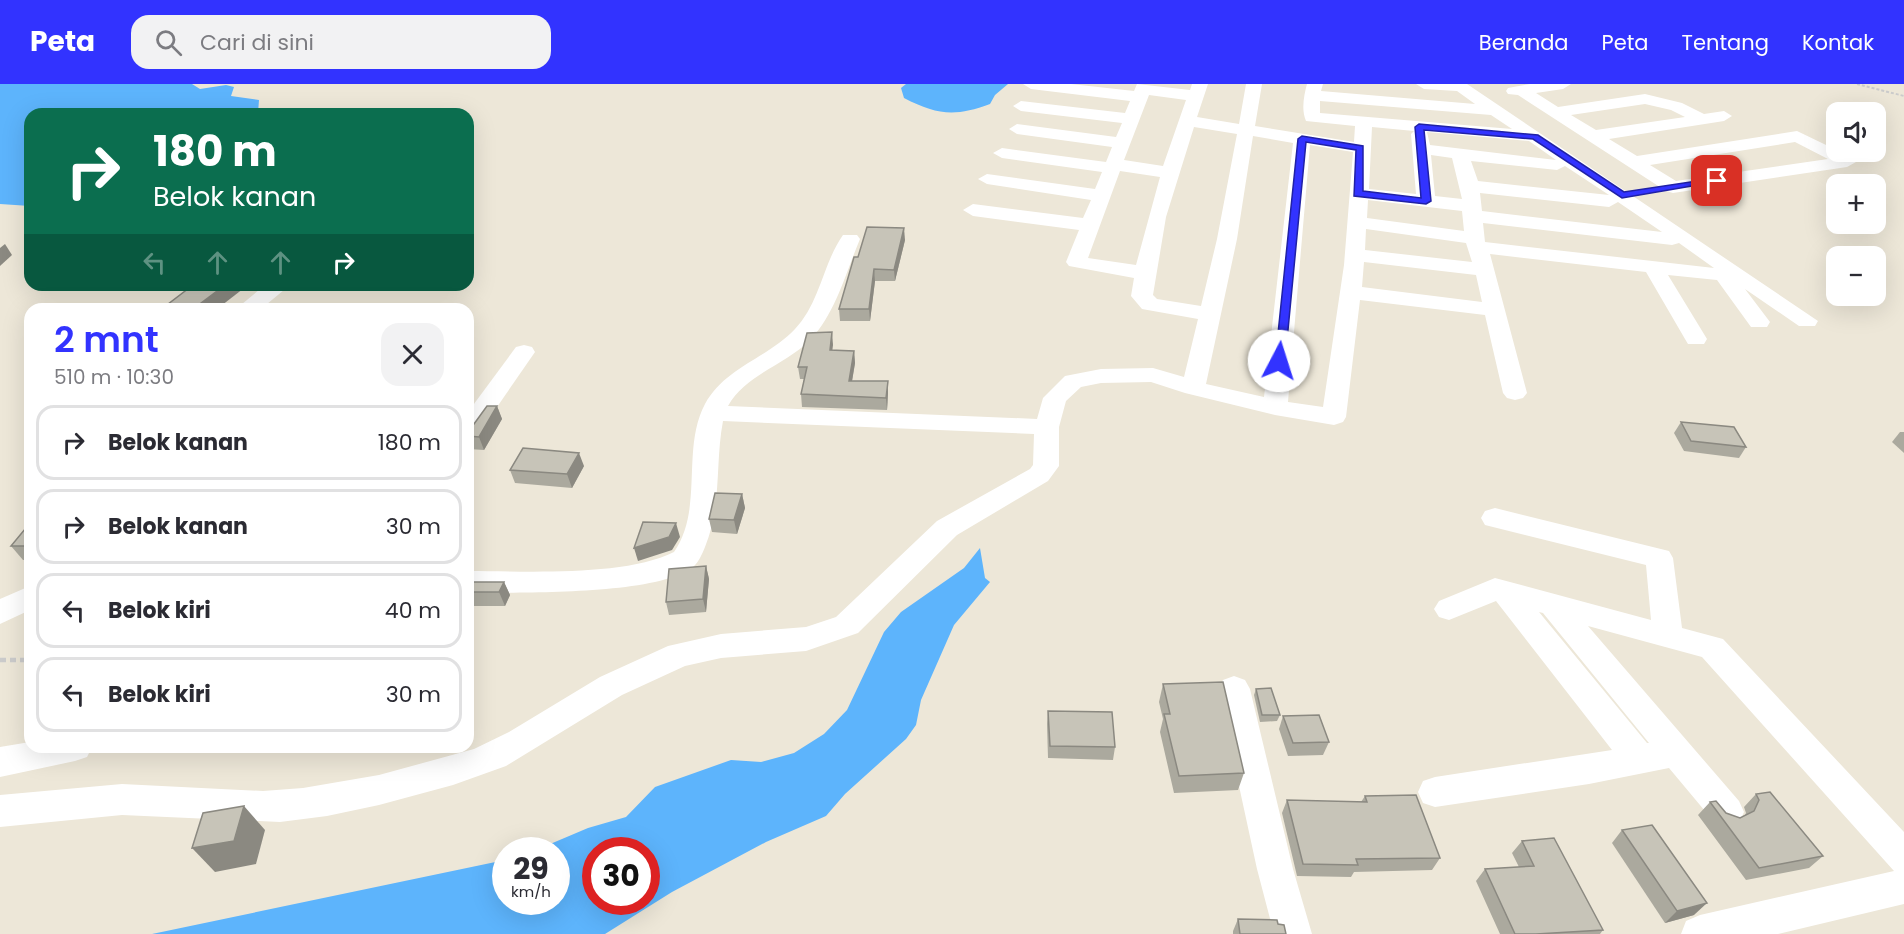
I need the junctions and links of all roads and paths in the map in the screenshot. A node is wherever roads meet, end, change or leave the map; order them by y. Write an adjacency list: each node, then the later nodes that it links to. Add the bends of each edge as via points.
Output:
1 (1031, 84): 7 (street)
2 (1254, 84): 22 (street)
3 (1424, 84): 9 (street)
4 (1563, 84): 10 (street)
5 (1857, 84): 11 (path)
6 (1313, 89): 13 (street); 19 (street, via 1312,117)
7 (1143, 90): 8 (street); 16 (street)
8 (1197, 90): 18 (street)
9 (1467, 91): 10 (street); 13 (street)
10 (1507, 91): 14 (street)
11 (1904, 96)
12 (1021, 106): 16 (street)
13 (1496, 111): 24 (street)
14 (1555, 112): 17 (street, via 1645,99 1676,106); 23 (street)
15 (1724, 116): 17 (street)
16 (1131, 119): 26 (street)
17 (1701, 119): 23 (street)
18 (1188, 121): 22 (street); 34 (street)
19 (1364, 122): 20 (street); 27 (street)
20 (1419, 127): 24 (street); 28 (street)
21 (1017, 129): 26 (street)
22 (1245, 130): 25 (street); 56 (street)
23 (1593, 136): 31 (street)
24 (1535, 137): 39 (street)
25 (1302, 139): 27 (street); 63 (street)
26 (1122, 143): 33 (street)
27 (1360, 148): 37 (street)
28 (1422, 149): 30 (street); 40 (street)
29 (1002, 153): 33 (street)
30 (1460, 154): 32 (street); 41 (street)
31 (1633, 162): 36 (street); 36 (street, via 1797,136 1847,162)
32 (1557, 165)
33 (1112, 166): 34 (street); 38 (street)
34 (1171, 173): 51 (street)
35 (987, 180): 38 (street)
36 (1674, 188): 39 (street)
37 (1358, 194): 40 (street); 43 (street)
38 (1101, 196): 44 (street)
39 (1615, 198): 41 (street); 57 (street)
40 (1426, 201): 41 (street)
41 (1471, 203): 46 (street); 47 (street)
42 (973, 210): 44 (street)
43 (1356, 222): 47 (street); 48 (street)
44 (1089, 225): 51 (street, via 1076,262)
45 (850, 239): 64 (street, via 803,334 732,384)
46 (1672, 239)
47 (1476, 242): 49 (street); 50 (street)
48 (1354, 255): 50 (street); 53 (street)
49 (1653, 267): 58 (street, via 1724,275); 59 (street)
50 (1485, 270): 55 (street)
51 (1144, 273): 56 (street, via 1142,296 1146,302)
52 (271, 291): 54 (street)
53 (1350, 292): 55 (street); 63 (street, via 1334,417)
54 (255, 303)
55 (1494, 310): 62 (street)
56 (1210, 314): 61 (street)
57 (1807, 321)
58 (1758, 322)
59 (1696, 339)
60 (524, 352): 65 (street)
61 (1192, 388): 63 (street); 66 (street, via 1153,375 1086,377 1073,381 1055,398)
62 (1515, 393)
63 (1275, 407)
64 (714, 413): 66 (street); 68 (street, via 705,497 685,559 671,567 639,573)
65 (474, 422)
66 (1047, 427): 83 (street, via 1047,466 1039,475 947,528 847,625 828,635 805,641 686,652 631,676 508,751 409,782 326,800 280,806 141,799 75,801)
67 (1495, 518): 74 (street, via 1659,558)
68 (474, 582)
69 (1506, 592): 71 (street); 72 (street, via 1495,589); 80 (street)
70 (24, 600): 73 (street)
71 (1553, 605): 74 (street); 78 (street)
72 (1449, 609)
73 (0, 613)
74 (1668, 637): 85 (street, via 1712,648)
75 (0, 660): 76 (path)
76 (24, 660)
77 (1234, 689): 87 (street)
78 (1677, 752): 80 (street); 84 (street)
79 (45, 753): 81 (street)
80 (1639, 759): 82 (street)
81 (0, 762)
82 (1434, 792)
83 (0, 811)
84 (1727, 812)
85 (1904, 858)
86 (1904, 886): 88 (street)
87 (1293, 934)
88 (1700, 934)

